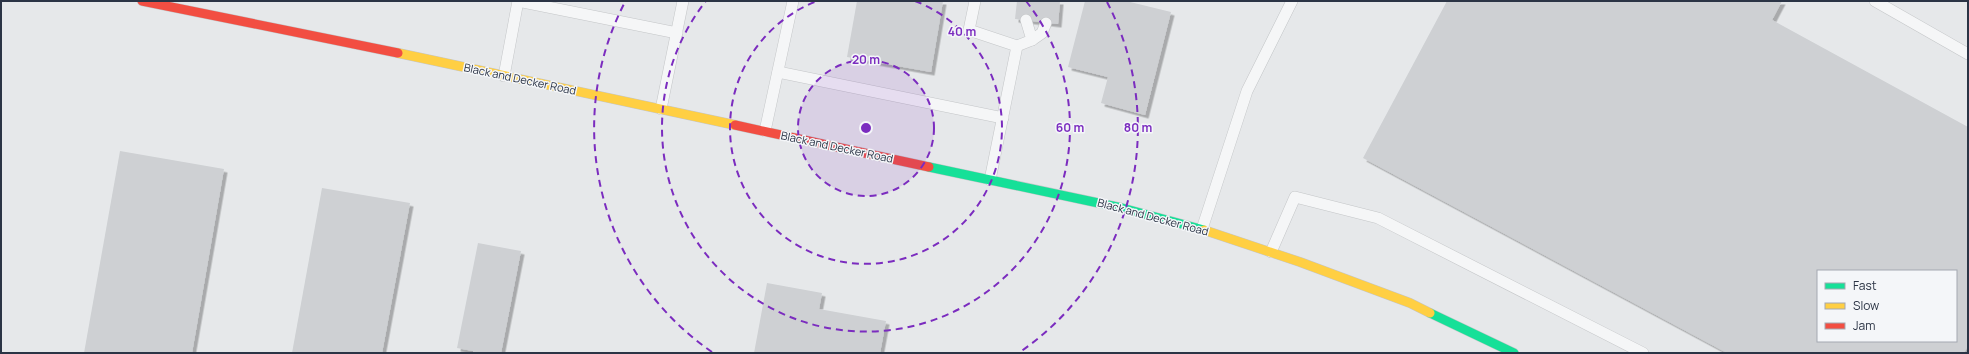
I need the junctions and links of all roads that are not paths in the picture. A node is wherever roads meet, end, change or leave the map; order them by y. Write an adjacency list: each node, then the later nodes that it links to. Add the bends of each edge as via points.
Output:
1 (142, 1): 15 (main road, Black and Decker Road)
2 (518, 1): 10 (lane); 15 (lane)
3 (683, 1): 10 (lane)
4 (793, 1): 14 (lane)
5 (975, 1): 12 (lane, via 969,30)
6 (1292, 1): 20 (lane, via 1247,91)
7 (1875, 1): 13 (lane)
8 (1026, 20): 11 (lane)
9 (1046, 23): 11 (lane, via 1042,33)
10 (677, 33): 16 (lane)
11 (1032, 40): 12 (lane)
12 (1018, 46): 17 (lane)
13 (1968, 54)
14 (778, 72): 17 (lane); 18 (lane)
15 (504, 76): 16 (main road, Black and Decker Road)
16 (661, 109): 18 (main road, Black and Decker Road)
17 (1003, 118): 19 (lane)
18 (765, 131): 19 (main road, Black and Decker Road)
19 (990, 180): 20 (main road, Black and Decker Road, via 1122,208)
20 (1202, 229): 21 (main road, Black and Decker Road)
21 (1271, 252): 22 (main road, Black and Decker Road, via 1410,303); 23 (lane, via 1295,197 1378,218)
22 (1514, 353)
23 (1643, 353)

